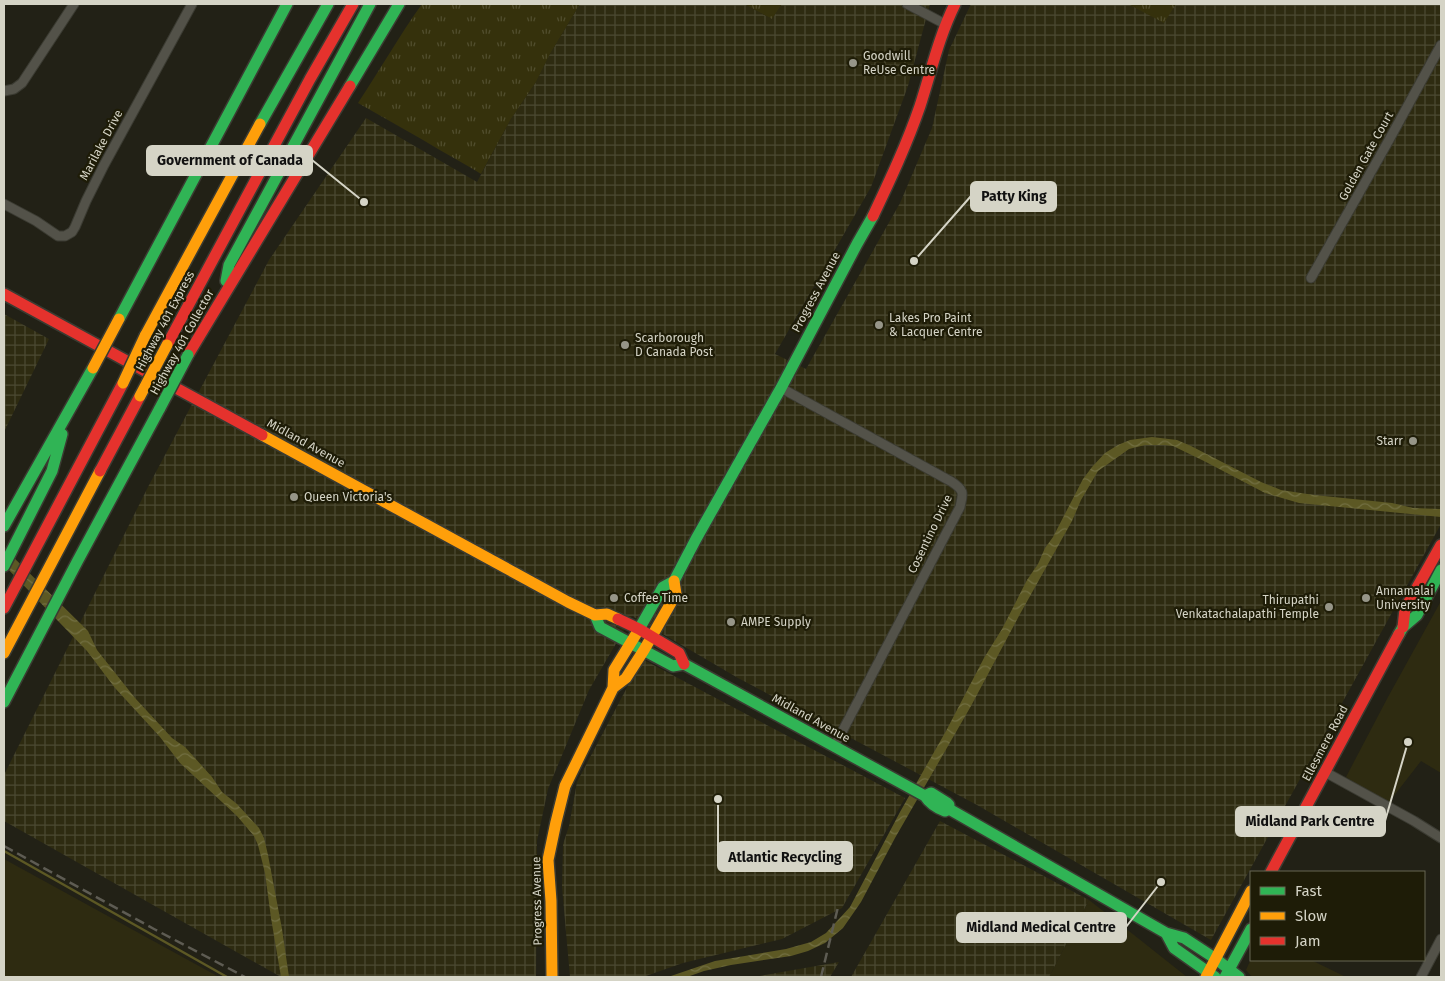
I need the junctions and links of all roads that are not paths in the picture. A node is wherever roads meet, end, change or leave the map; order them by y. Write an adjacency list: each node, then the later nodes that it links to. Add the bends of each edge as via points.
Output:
1 (74, 4): 12 (street, via 22,83 14,89)
2 (192, 4): 13 (street, Marilake Drive, via 104,165 72,232 58,236)
3 (289, 4): 18 (main road, bridge)
4 (328, 4): 26 (main road, Highway 401 Express, bridge, via 145,336)
5 (353, 4): 33 (main road, Highway 401 Express, bridge)
6 (370, 4): 16 (main road, via 228,265)
7 (399, 4): 16 (main road, Highway 401 Collector)
8 (907, 4): 10 (street)
9 (956, 4): 10 (main road, Progress Avenue)
10 (945, 24): 17 (main road, Progress Avenue, via 898,163 869,225)
11 (1441, 45): 14 (street, Golden Gate Court)
12 (4, 90)
13 (4, 204)
14 (1311, 278)
15 (4, 294): 27 (main road, Midland Avenue)
16 (223, 295): 36 (main road, Highway 401 Collector, bridge)
17 (781, 388): 24 (main road, Progress Avenue); 37 (street, Cosentino Drive, via 952,482 961,488 963,494 960,507)
18 (70, 408): 19 (main road); 21 (main road, via 52,471)
19 (4, 526)
20 (1441, 545): 23 (main road, Ellesmere Road)
21 (4, 566)
22 (1441, 570): 25 (main road, Ellesmere Road)
23 (1423, 576): 25 (street); 28 (main road, Ellesmere Road, via 1405,609)
24 (674, 581): 29 (main road, Progress Avenue, via 663,587); 30 (main road, Progress Avenue, via 676,594)
25 (1438, 583): 28 (main road, Ellesmere Road, via 1417,615)
26 (4, 608)
27 (595, 615): 29 (main road, Midland Avenue, via 607,614); 31 (main road, Midland Avenue, via 600,627)
28 (1404, 628): 38 (main road, Ellesmere Road)
29 (639, 629): 30 (main road, Midland Avenue); 31 (main road, Progress Avenue)
30 (651, 637): 32 (main road, Progress Avenue); 34 (main road, Midland Avenue, via 680,653)
31 (631, 643): 32 (main road, Midland Avenue); 35 (main road, Progress Avenue, via 614,670)
32 (644, 650): 34 (main road, Midland Avenue, via 673,666); 35 (main road, Progress Avenue, via 626,678)
33 (4, 653)
34 (684, 664): 37 (main road, Midland Avenue)
35 (613, 688): 48 (main road, Progress Avenue, via 565,786 556,822 548,860)
36 (4, 702)
37 (834, 747): 43 (main road, Midland Avenue)
38 (1325, 772): 39 (street); 40 (main road, Ellesmere Road)
39 (1441, 838)
40 (1272, 871)
41 (1250, 892): 45 (main road)
42 (1250, 931): 46 (main road)
43 (1166, 933): 45 (main road, Midland Avenue, via 1184,938); 47 (main road, Midland Avenue, via 1174,948)
44 (1441, 939): 50 (street)
45 (1216, 959): 46 (main road, Midland Avenue); 47 (main road)
46 (1227, 973): 49 (main road, Midland Avenue)
47 (1210, 976)
48 (552, 977)
49 (1239, 977)
50 (1421, 977)

